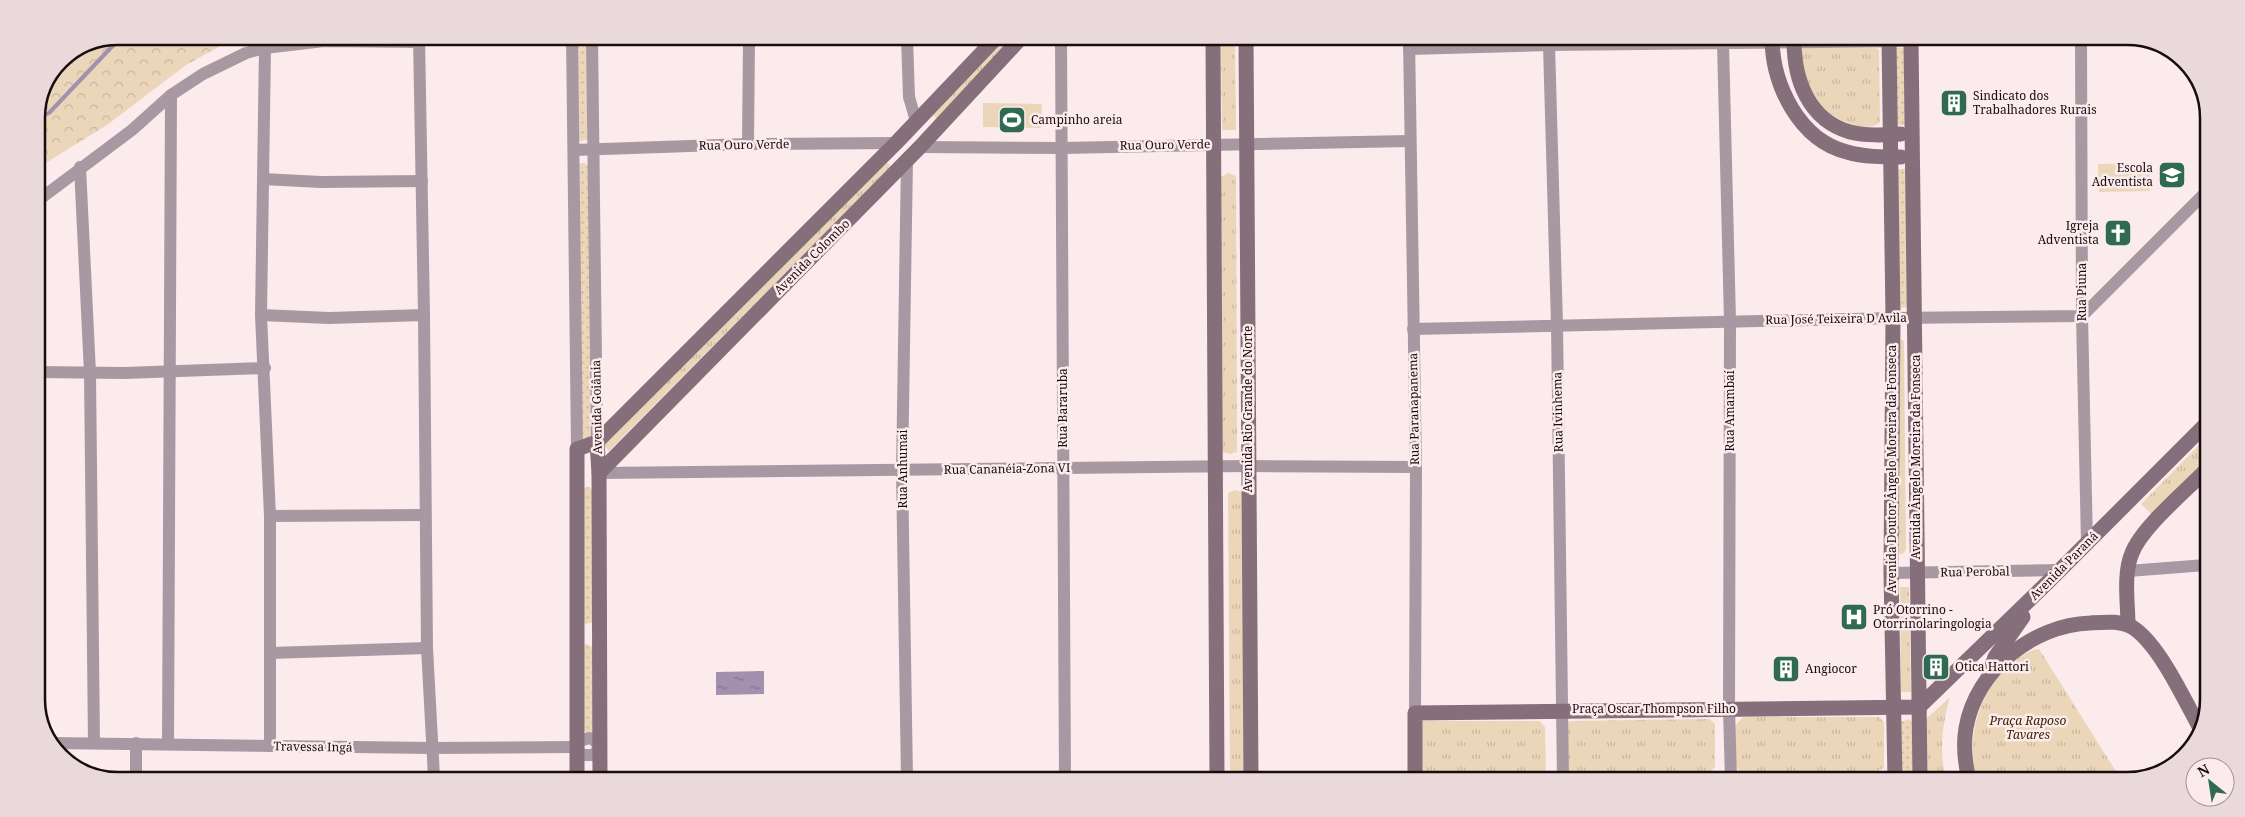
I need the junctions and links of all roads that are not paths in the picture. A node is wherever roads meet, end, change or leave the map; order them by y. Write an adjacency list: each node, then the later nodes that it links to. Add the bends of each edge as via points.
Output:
1 (290, 45): 20 (street)
2 (419, 45): 39 (street)
3 (572, 45): 33 (street, Avenida Goiânia)
4 (592, 45): 32 (street, Avenida Goiânia)
5 (749, 45): 29 (street)
6 (907, 45): 22 (street, via 908,89)
7 (989, 45): 22 (street, Avenida Colombo)
8 (1015, 45): 26 (street, Avenida Colombo)
9 (1061, 45): 31 (street, Rua Bararuba)
10 (1213, 45): 30 (street)
11 (1246, 45): 28 (street, Avenida Rio Grande do Norte)
12 (1409, 45): 25 (street, Rua Paranapanema)
13 (1549, 45): 48 (street, Rua Ivinhema)
14 (1723, 45): 47 (street, Rua Amambaí)
15 (1772, 45): 34 (street, via 1774,64 1785,95 1811,132 1845,152)
16 (1794, 45): 24 (street, via 1799,83 1806,100 1816,110 1835,126 1850,132)
17 (1889, 45): 24 (street, Avenida Doutor Ângelo Moreira da Fonseca)
18 (1911, 45): 23 (street, Avenida Ângelo Moreira da Fonseca)
19 (2081, 45): 44 (street, Rua Piuna)
20 (265, 48): 21 (street, via 246,52 202,74); 38 (street)
21 (171, 95): 37 (street, via 132,130); 51 (street)
22 (916, 121): 26 (street, via 926,126); 27 (street, Avenida Colombo)
23 (1912, 134): 24 (street); 35 (street, Avenida Ângelo Moreira da Fonseca)
24 (1891, 135): 34 (street, Avenida Doutor Ângelo Moreira da Fonseca)
25 (1409, 141): 28 (street, Rua Ouro Verde); 49 (street, Rua Paranapanema)
26 (926, 142): 31 (street, Rua Ouro Verde); 36 (street, Avenida Colombo)
27 (896, 143): 29 (street, Rua Ouro Verde); 36 (street, via 900,156); 55 (street, Avenida Colombo)
28 (1248, 143): 30 (street, Rua Ouro Verde); 58 (street, Avenida Rio Grande do Norte)
29 (748, 144): 32 (street, Rua Ouro Verde)
30 (1214, 144): 31 (street, Rua Ouro Verde); 57 (street)
31 (1062, 148): 60 (street, Rua Bararuba)
32 (593, 149): 33 (street, Rua Ouro Verde); 55 (street, Avenida Goiânia)
33 (574, 150): 56 (street, Avenida Goiânia)
34 (1891, 157): 35 (street); 46 (street, Avenida Doutor Ângelo Moreira da Fonseca)
35 (1912, 157): 45 (street, Avenida Ângelo Moreira da Fonseca)
36 (907, 160): 61 (street, Rua Anhumai); 62 (street, Avenida Colombo)
37 (80, 168): 40 (street); 53 (street)
38 (263, 180): 39 (street); 42 (street)
39 (422, 181): 43 (street)
40 (45, 195)
41 (2200, 198): 44 (street)
42 (262, 315): 43 (street, via 329,318); 50 (street)
43 (424, 315): 65 (street)
44 (2082, 316): 45 (street, Rua José Teixeira D Avila); 67 (street, Rua Piuna)
45 (1915, 317): 46 (street, Rua José Teixeira D Avila); 71 (street, Avenida Ângelo Moreira da Fonseca)
46 (1893, 318): 47 (street, Rua José Teixeira D Avila); 72 (street, Avenida Doutor Ângelo Moreira da Fonseca)
47 (1730, 321): 48 (street, Rua José Teixeira D Avila); 81 (street, Rua Amambaí)
48 (1557, 325): 49 (street, Rua José Teixeira D Avila); 83 (street, Rua Ivinhema)
49 (1412, 329): 59 (street, Rua Paranapanema)
50 (265, 368): 51 (street); 66 (street)
51 (169, 370): 53 (street); 89 (street)
52 (45, 372): 53 (street)
53 (90, 373): 87 (street)
54 (2200, 429): 67 (street, Avenida Paraná)
55 (597, 442): 56 (street); 62 (street, Avenida Goiânia)
56 (577, 448): 64 (street, Avenida Goiânia)
57 (1215, 466): 58 (street, Rua Cananéia-Zona VI); 60 (street, Rua Cananéia-Zona VI); 100 (street)
58 (1248, 466): 59 (street, Rua Cananéia-Zona VI); 101 (street, Avenida Rio Grande do Norte)
59 (1416, 467): 84 (street, Rua Paranapanema)
60 (1063, 468): 61 (street, Rua Cananéia-Zona VI); 99 (street, Rua Bararuba)
61 (902, 471): 62 (street, Rua Cananéia-Zona VI); 98 (street, Rua Anhumai)
62 (599, 473): 64 (street); 76 (street, Avenida Goiânia)
63 (2200, 476): 70 (street, via 2138,542 2131,554)
64 (577, 477): 75 (street, Avenida Goiânia)
65 (425, 515): 66 (street); 77 (street)
66 (270, 516): 78 (street)
67 (2087, 543): 69 (street, Avenida Paraná)
68 (2200, 565): 70 (street)
69 (2059, 570): 71 (street, Rua Perobal); 73 (street, Avenida Paraná)
70 (2128, 571): 74 (street)
71 (1916, 572): 72 (street, Rua Perobal); 80 (street, Avenida Ângelo Moreira da Fonseca)
72 (1892, 573): 82 (street, Avenida Doutor Ângelo Moreira da Fonseca)
73 (2047, 583): 79 (street, via 1995,656); 80 (street, Avenida Paraná)
74 (2128, 625): 79 (street, via 2090,622 2052,630 2014,652); 85 (street, via 2155,649)
75 (577, 633): 76 (street); 91 (street, Avenida Goiânia)
76 (600, 633): 93 (street, Avenida Goiânia)
77 (427, 648): 78 (street); 92 (street)
78 (270, 652): 90 (street)
79 (1988, 678): 107 (street, via 1966,727)
80 (1919, 707): 82 (street, Praça Oscar Thompson Filho); 106 (street, Avenida Ângelo Moreira da Fonseca)
81 (1729, 708): 82 (street, Praça Oscar Thompson Filho); 83 (street, Praça Oscar Thompson Filho); 104 (street, Rua Amambaí)
82 (1893, 708): 105 (street, Avenida Doutor Ângelo Moreira da Fonseca)
83 (1562, 710): 84 (street, Praça Oscar Thompson Filho); 103 (street, Rua Ivinhema)
84 (1415, 713): 102 (street, Rua Paranapanema)
85 (2196, 722)
86 (59, 743): 87 (street, Travessa Ingá)
87 (94, 743): 88 (street, Travessa Ingá)
88 (136, 743): 89 (street, Travessa Ingá); 94 (street)
89 (168, 744): 90 (street, Travessa Ingá)
90 (270, 746): 92 (street, Travessa Ingá)
91 (576, 747): 92 (street, Travessa Ingá); 93 (street, Travessa Ingá, via 580,741 589,738); 96 (street, Avenida Goiânia)
92 (433, 748): 95 (street)
93 (600, 748): 97 (street, Avenida Goiânia)
94 (136, 772)
95 (434, 772)
96 (577, 772)
97 (600, 772)
98 (907, 772)
99 (1065, 772)
100 (1217, 772)
101 (1251, 772)
102 (1415, 772)
103 (1564, 772)
104 (1732, 772)
105 (1896, 772)
106 (1920, 772)
107 (1968, 772)

